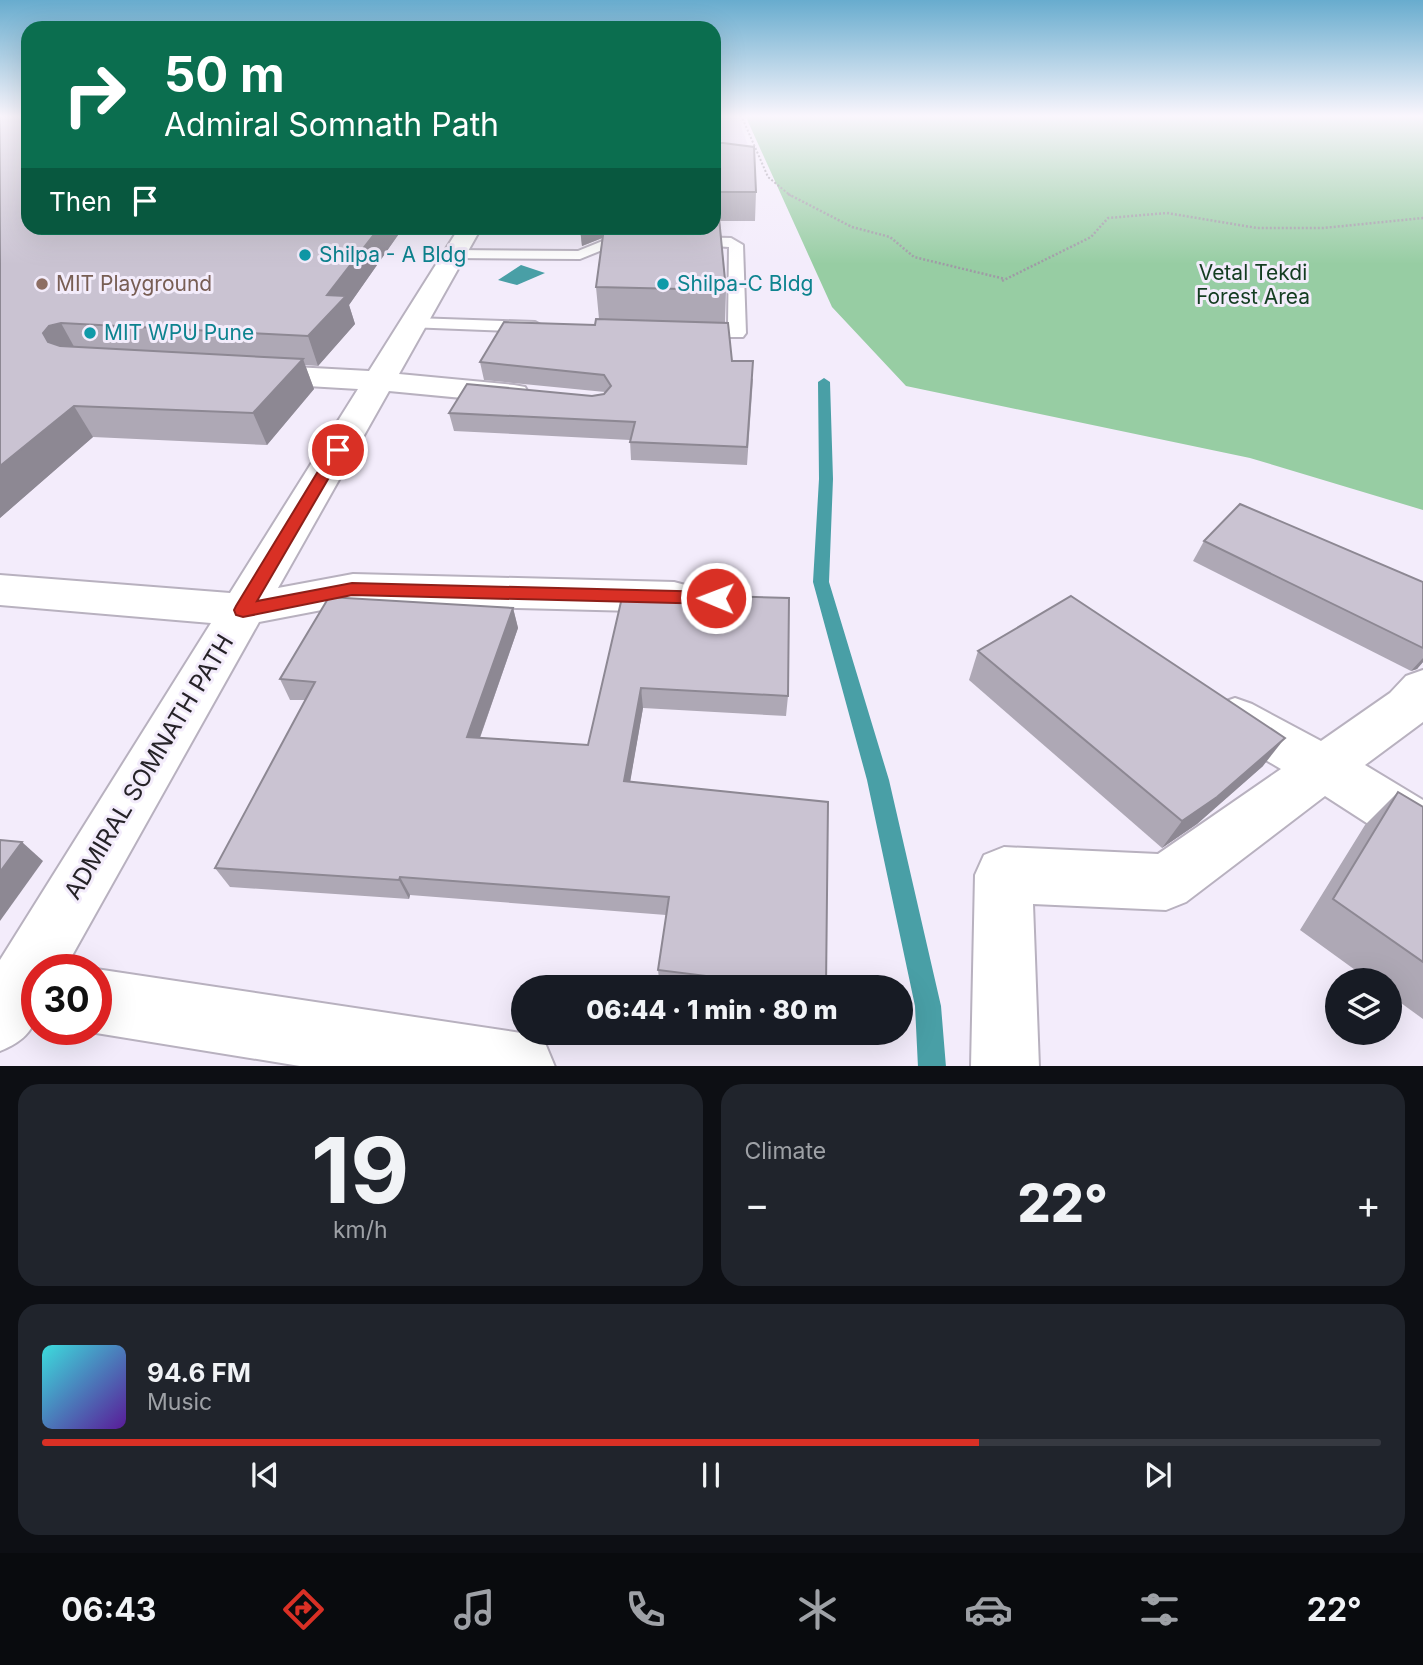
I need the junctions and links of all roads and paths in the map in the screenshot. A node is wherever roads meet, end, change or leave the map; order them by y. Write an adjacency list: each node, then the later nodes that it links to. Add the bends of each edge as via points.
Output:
1 (763, 165): 2 (path, via 782,191 852,227 890,237 914,257 1004,280 1091,237 1108,218 1167,213 1257,228 1323,228)
2 (1423, 218)
3 (463, 241): 4 (street, ADMIRAL SOMNATH PATH); 6 (lane, via 580,255 610,242 721,241 736,245 737,333)
4 (414, 323): 5 (lane); 8 (street, ADMIRAL SOMNATH PATH)
5 (549, 327)
6 (683, 331)
7 (228, 373): 8 (street)
8 (379, 381): 9 (street); 12 (street, ADMIRAL SOMNATH PATH)
9 (540, 397)
10 (0, 590): 12 (street)
11 (716, 598): 12 (street, via 352,589)
12 (243, 610): 17 (street, ADMIRAL SOMNATH PATH)
13 (1423, 689): 15 (street)
14 (1199, 693): 15 (street, via 1254,730)
15 (1325, 768): 16 (street); 20 (street, via 1166,882 1004,875)
16 (1423, 829)
17 (18, 999)
18 (112, 1002): 19 (street)
19 (522, 1066)
20 (1005, 1066)

